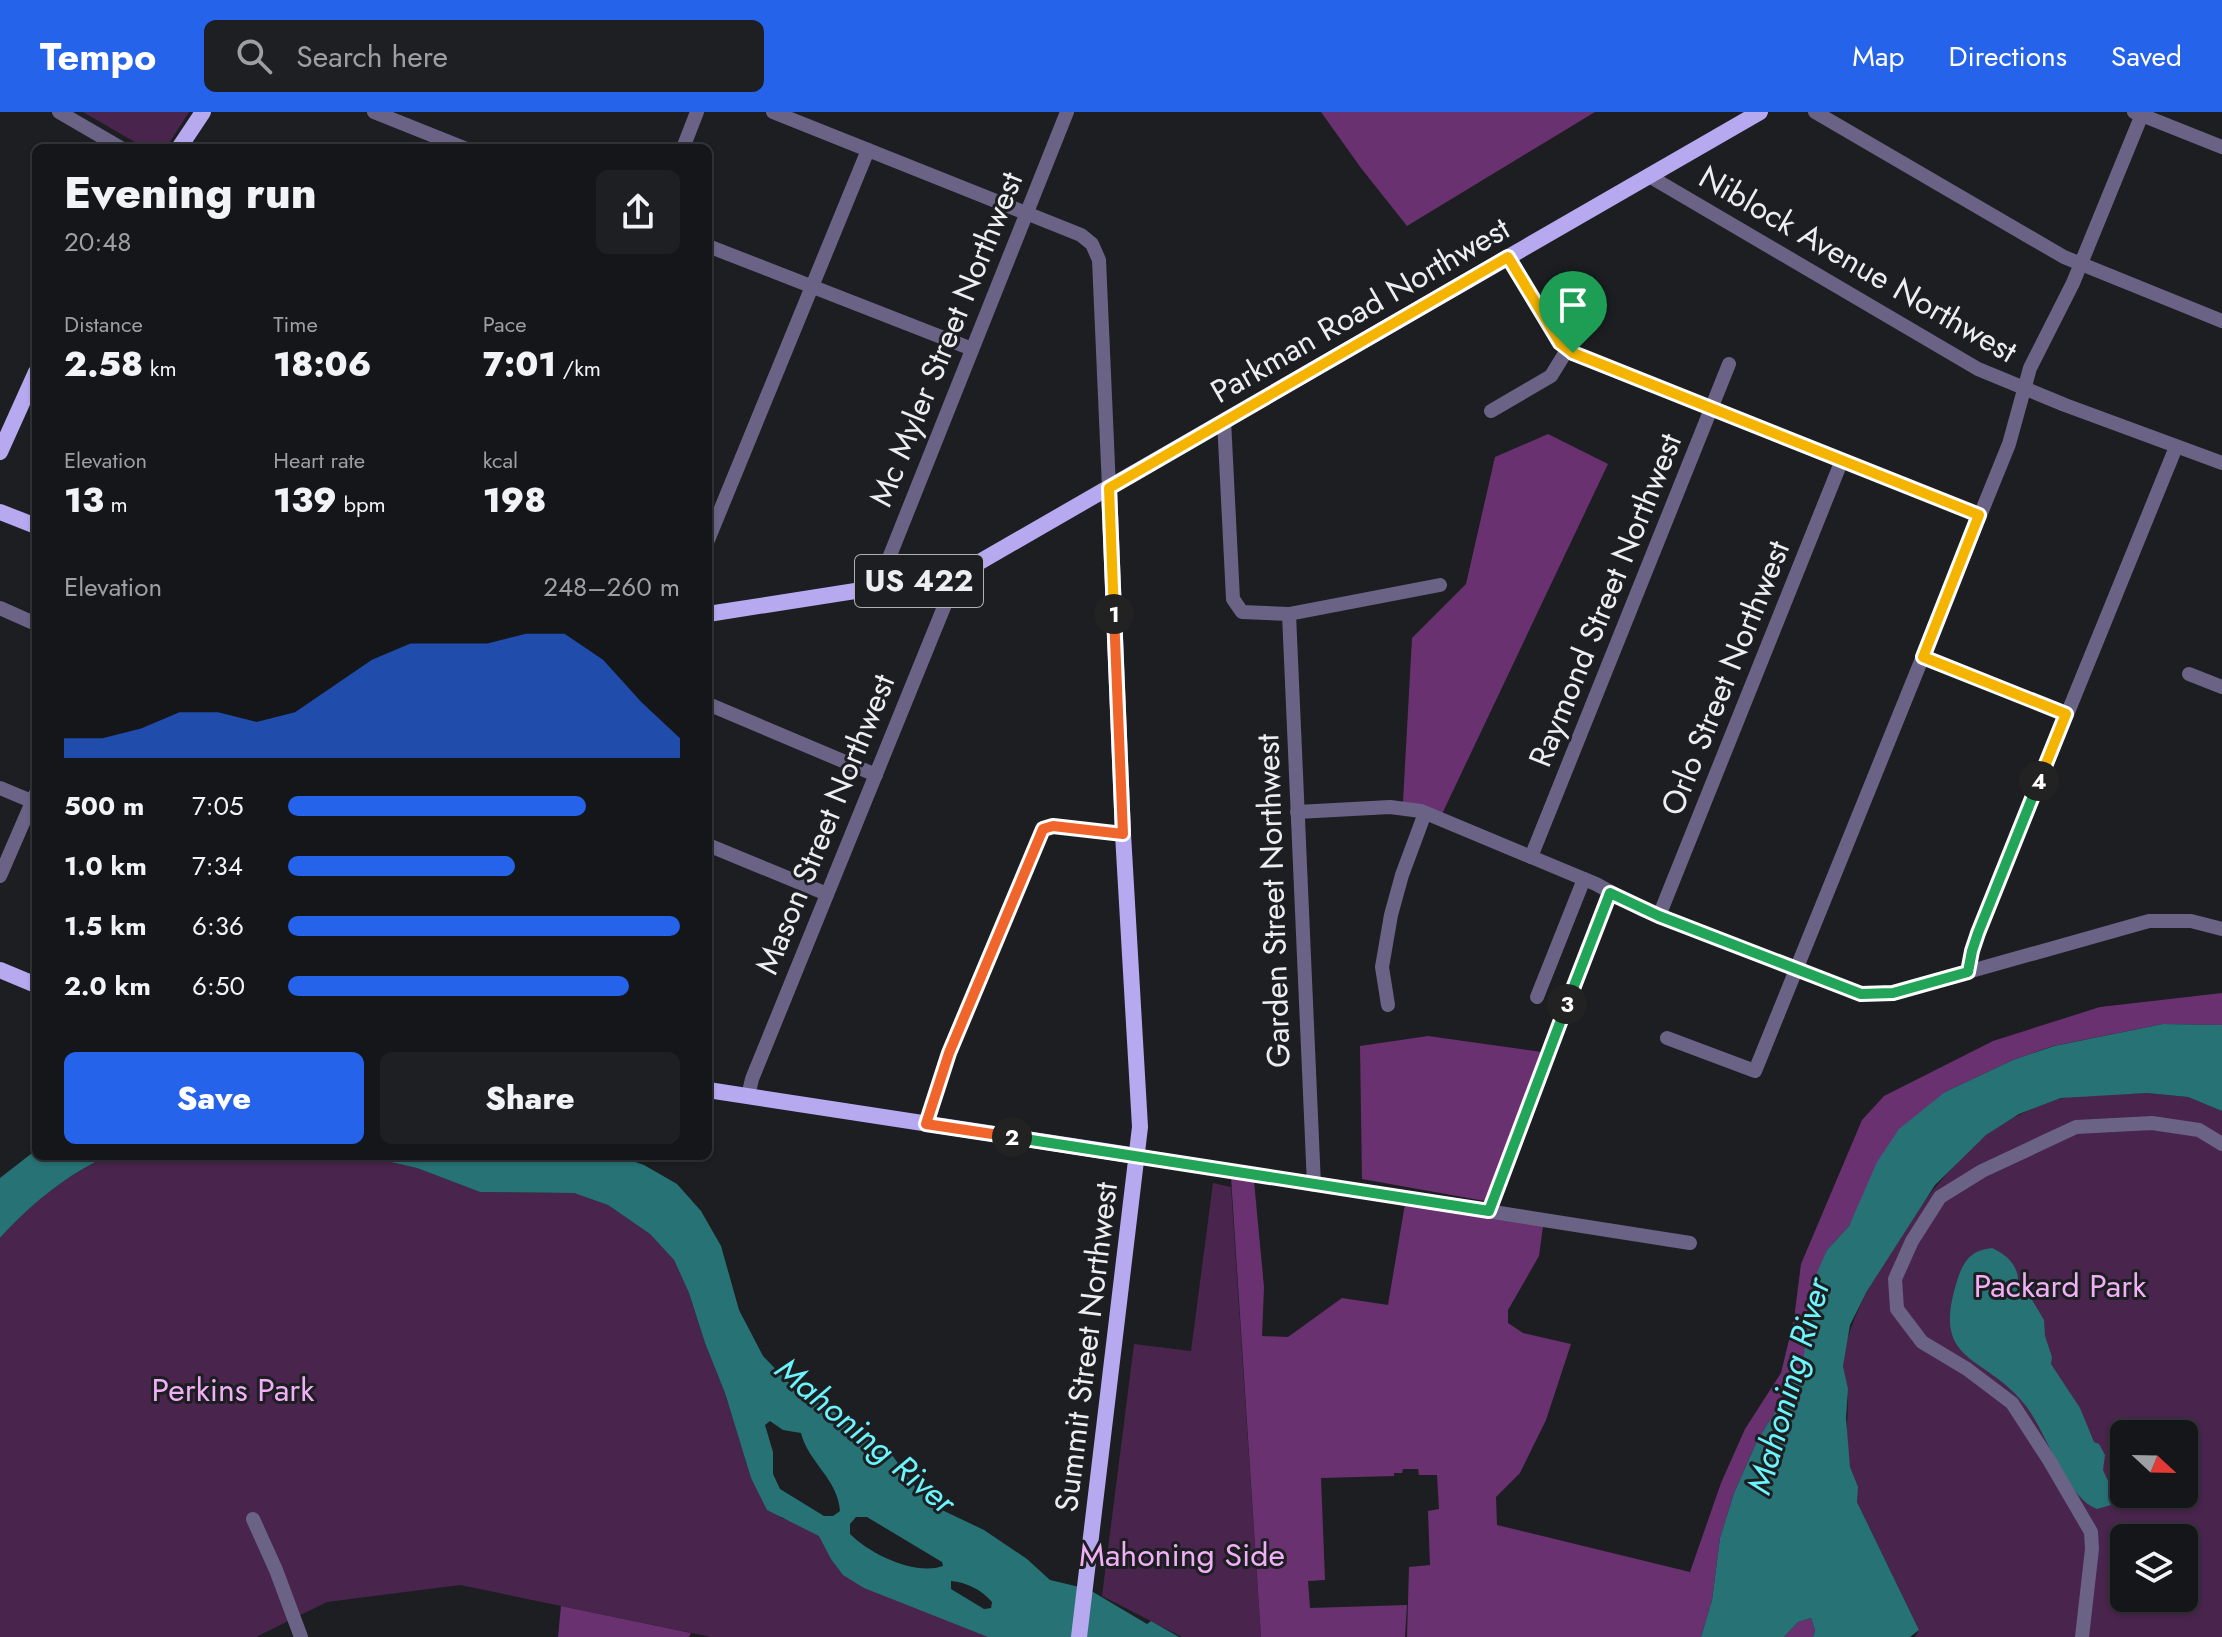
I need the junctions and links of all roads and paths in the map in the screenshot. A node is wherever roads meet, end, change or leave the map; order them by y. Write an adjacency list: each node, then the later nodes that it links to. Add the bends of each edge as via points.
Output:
1 (59, 112): 10 (street)
2 (203, 112): 11 (main road)
3 (374, 112): 12 (street)
4 (697, 112): 13 (street)
5 (773, 112): 15 (street)
6 (1067, 112): 17 (street, Mc Myler Street Northwest)
7 (1760, 112): 16 (main road, Parkman Road Northwest / US 422)
8 (1815, 112): 20 (street)
9 (2140, 113): 14 (street); 20 (street)
10 (114, 144)
11 (182, 144)
12 (454, 144)
13 (685, 144)
14 (2222, 147)
15 (868, 150): 17 (street); 21 (street)
16 (1649, 176): 19 (main road, Parkman Road Northwest / US 422); 27 (street, Niblock Avenue Northwest, via 1947,353)
17 (1027, 213): 23 (street, Mc Myler Street Northwest); 35 (street, Summit Street Northwest, via 1081,235 1099,260)
18 (712, 248): 21 (street)
19 (1508, 257): 24 (street); 30 (main road, Parkman Road Northwest / US 422)
20 (2080, 264): 22 (street); 27 (street)
21 (810, 286): 23 (street); 39 (street)
22 (2222, 321)
23 (972, 349): 42 (street, Mc Myler Street Northwest)
24 (1567, 350): 28 (street); 29 (street, via 1551,376)
25 (1729, 364): 28 (street, Raymond Street Northwest)
26 (32, 381): 32 (main road)
27 (2023, 388): 31 (street, Niblock Avenue Northwest); 37 (street, via 2015,425)
28 (1712, 409): 33 (street); 60 (street, Raymond Street Northwest)
29 (1491, 411)
30 (1224, 420): 35 (main road, Parkman Road Northwest / US 422); 45 (street, via 1233,599 1248,614)
31 (2176, 447): 34 (street, Niblock Avenue Northwest); 51 (street)
32 (0, 452)
33 (1842, 460): 37 (street); 65 (street, Orlo Street Northwest)
34 (2222, 463)
35 (1109, 488): 40 (main road, Parkman Road Northwest / US 422); 58 (main road, Summit Street Northwest)
36 (0, 512): 38 (main road)
37 (1979, 515): 47 (street)
38 (32, 524)
39 (712, 530)
40 (957, 575): 42 (main road, Parkman Road Northwest / US 422); 52 (street, Mason Street Northwest)
41 (1440, 585): 45 (street)
42 (877, 588): 44 (main road, Parkman Road Northwest / US 422)
43 (0, 608): 46 (street)
44 (712, 613)
45 (1289, 614): 56 (street, Garden Street Northwest)
46 (32, 622)
47 (1923, 657): 51 (street); 67 (street)
48 (2189, 674): 49 (street)
49 (2222, 687)
50 (712, 706): 52 (street)
51 (2066, 714): 69 (street, via 1978,933)
52 (876, 775): 64 (street, Mason Street Northwest)
53 (0, 788): 54 (street)
54 (32, 798)
55 (32, 806): 61 (street)
56 (1297, 812): 57 (street, via 1390,807); 79 (street, Garden Street Northwest)
57 (1425, 813): 60 (street); 72 (street, via 1391,915 1382,967)
58 (1123, 834): 76 (street, via 1043,829 949,1053); 78 (main road, Summit Street Northwest, via 1140,1127)
59 (712, 847): 64 (street)
60 (1531, 857): 62 (street)
61 (0, 876)
62 (1584, 879): 63 (street); 71 (street)
63 (1610, 893): 65 (street); 80 (street)
64 (827, 894): 75 (street, Mason Street Northwest)
65 (1659, 916): 67 (street)
66 (2222, 929): 69 (street, via 2191,921 2149,921)
67 (1796, 969): 69 (street, via 1852,992 1882,995); 73 (street, via 1755,1071)
68 (0, 970): 70 (main road)
69 (1968, 972)
70 (32, 983)
71 (1537, 997)
72 (1388, 1005)
73 (1667, 1038)
74 (712, 1091): 75 (main road)
75 (748, 1096): 76 (main road)
76 (926, 1124): 78 (main road)
77 (2222, 1144): 85 (street, via 2199,1130 2152,1123 2076,1127 1940,1197 1895,1279 1897,1309 1922,1342 2012,1403 2091,1532)
78 (1137, 1156): 79 (street); 84 (main road, Summit Street Northwest)
79 (1314, 1185): 80 (street)
80 (1489, 1211): 81 (street)
81 (1690, 1243)
82 (253, 1519): 83 (street)
83 (301, 1637)
84 (1079, 1637)
85 (2082, 1637)

